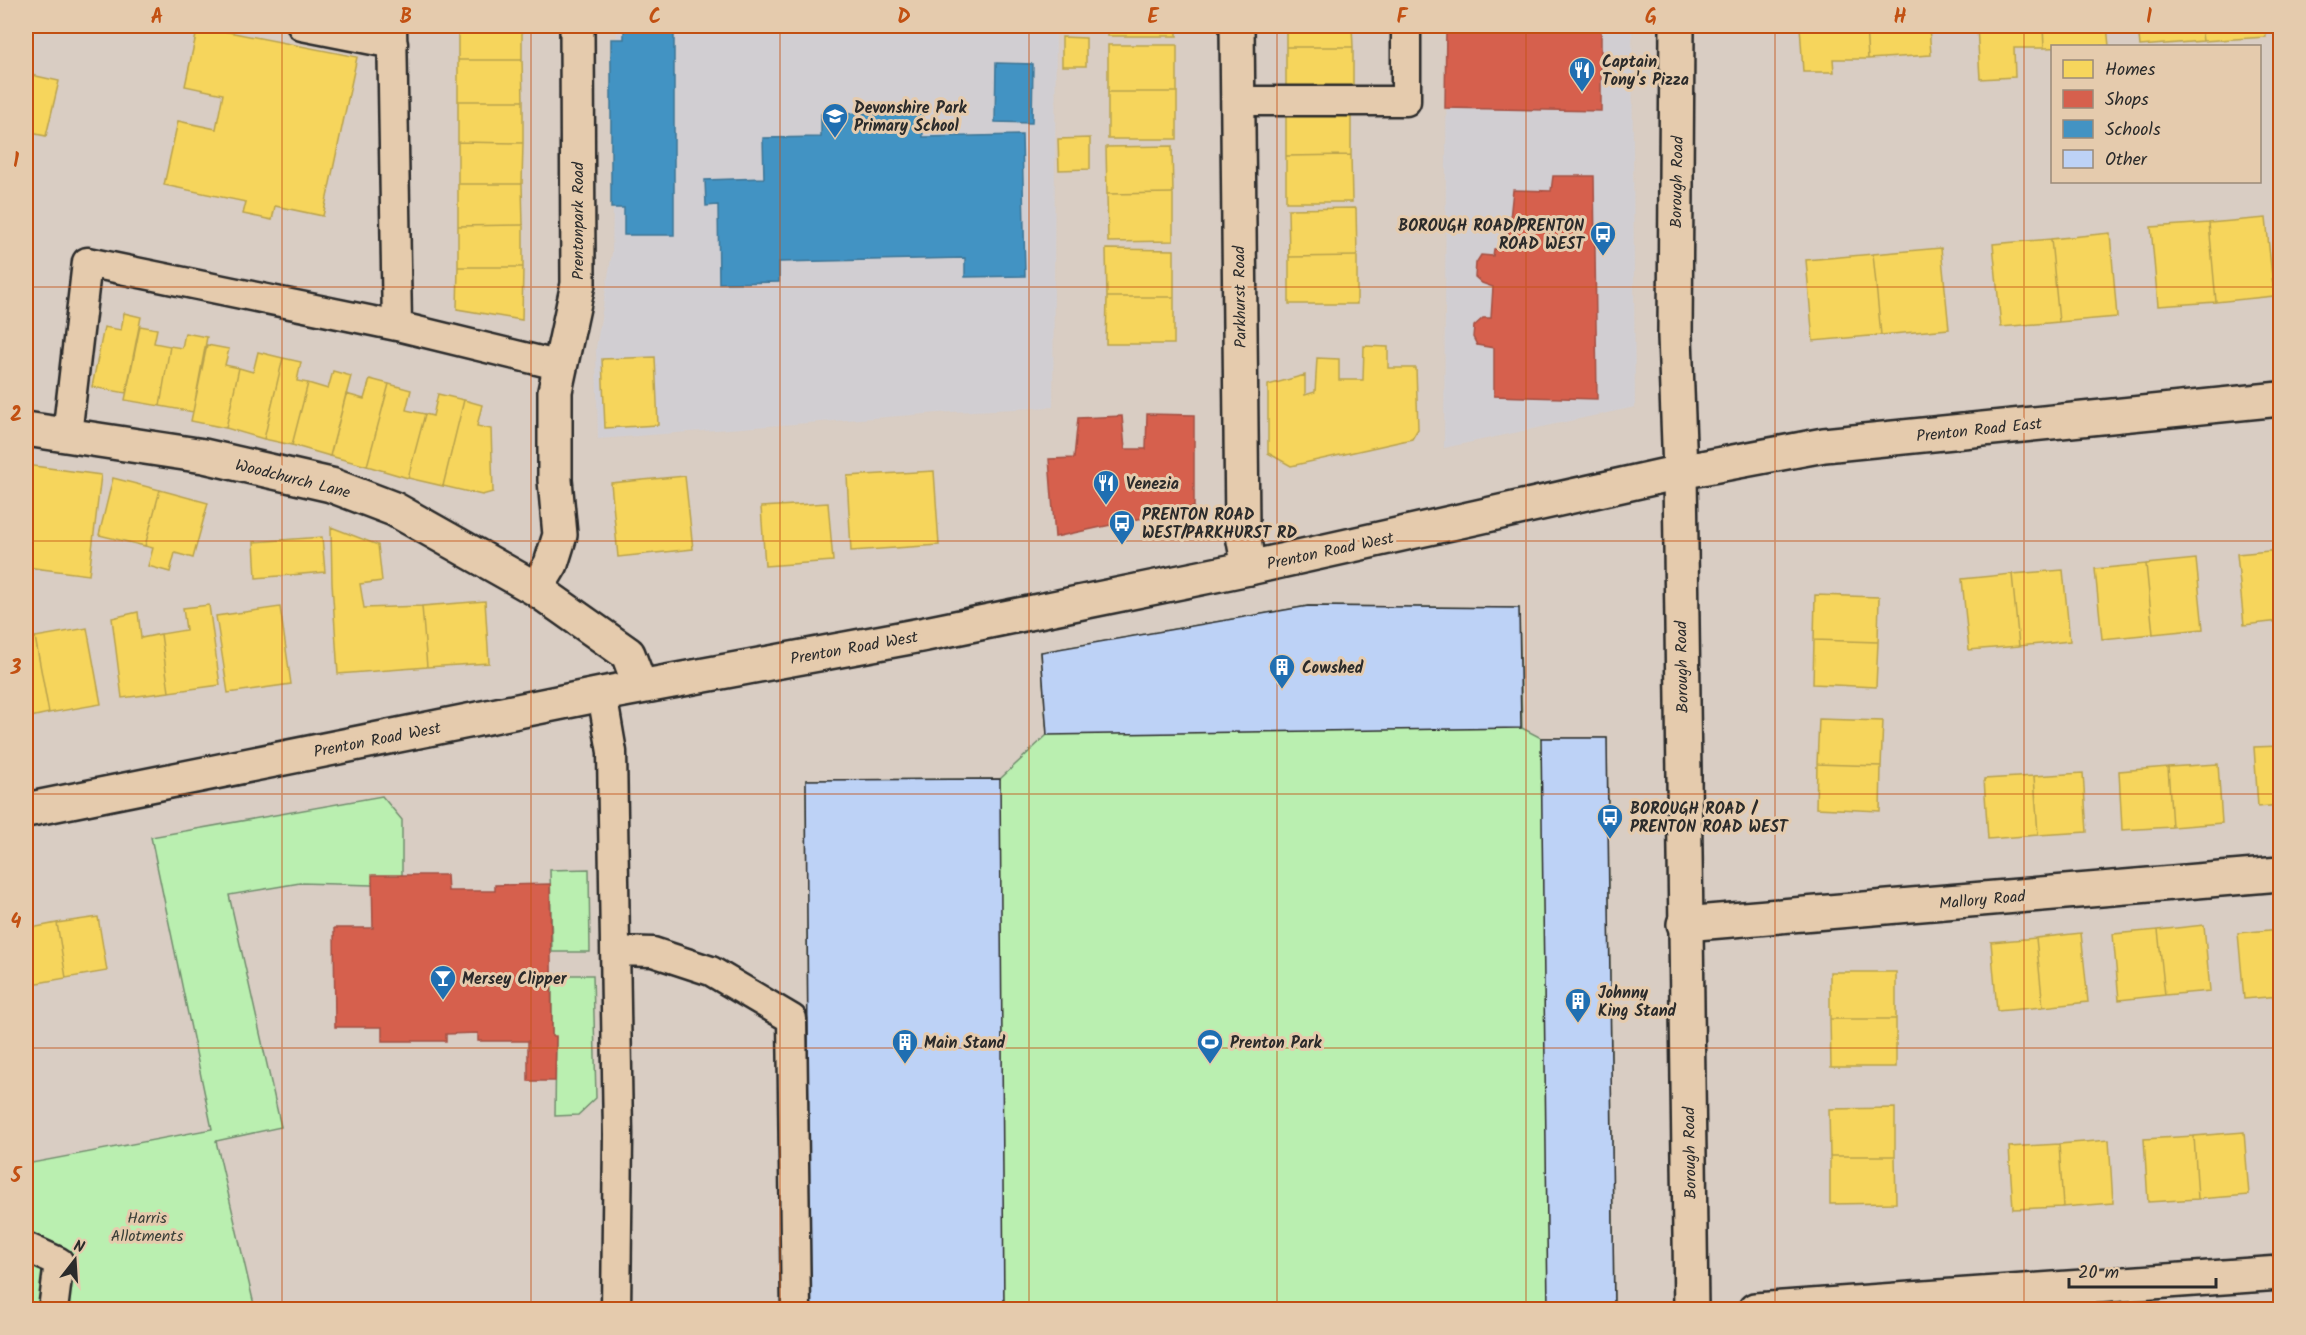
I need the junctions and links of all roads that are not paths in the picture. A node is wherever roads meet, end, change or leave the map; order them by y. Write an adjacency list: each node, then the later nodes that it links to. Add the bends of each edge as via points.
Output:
1 (302, 26): 6 (lane)
2 (577, 26): 9 (street, Prentonpark Road, via 578,284)
3 (1237, 26): 7 (street, Parkhurst Road)
4 (1406, 26): 7 (lane, via 1406,101)
5 (1677, 26): 13 (street, Borough Road, via 1675,336)
6 (393, 35): 8 (lane)
7 (1237, 101): 14 (street, Parkhurst Road, via 1242,530)
8 (396, 326): 9 (lane); 12 (lane, via 87,262)
9 (561, 366): 15 (street, Prentonpark Road, via 555,391 555,480 560,535 551,564)
10 (2280, 399): 13 (street, Prenton Road East, via 1824,445)
11 (26, 429): 12 (street, Woodchurch Lane)
12 (67, 435): 15 (street, Woodchurch Lane, via 204,456 331,485 394,509)
13 (1680, 472): 14 (street, Prenton Road West); 20 (street, Borough Road)
14 (1249, 568): 16 (street, Prenton Road West, via 921,635)
15 (536, 589): 16 (street, Woodchurch Lane, via 628,654)
16 (640, 686): 17 (street, Prenton Road West)
17 (602, 693): 18 (street, Prenton Road West); 21 (lane, via 612,752)
18 (26, 810)
19 (2280, 874): 20 (street, Mallory Road)
20 (1684, 924): 28 (street, Borough Road)
21 (616, 951): 26 (lane); 27 (lane, via 653,952 711,971 792,1019)
22 (26, 1247): 25 (lane, via 59,1262)
23 (2280, 1273): 24 (street)
24 (2140, 1297): 29 (street)
25 (53, 1310)
26 (616, 1310)
27 (796, 1310)
28 (1692, 1310)
29 (1755, 1310)

